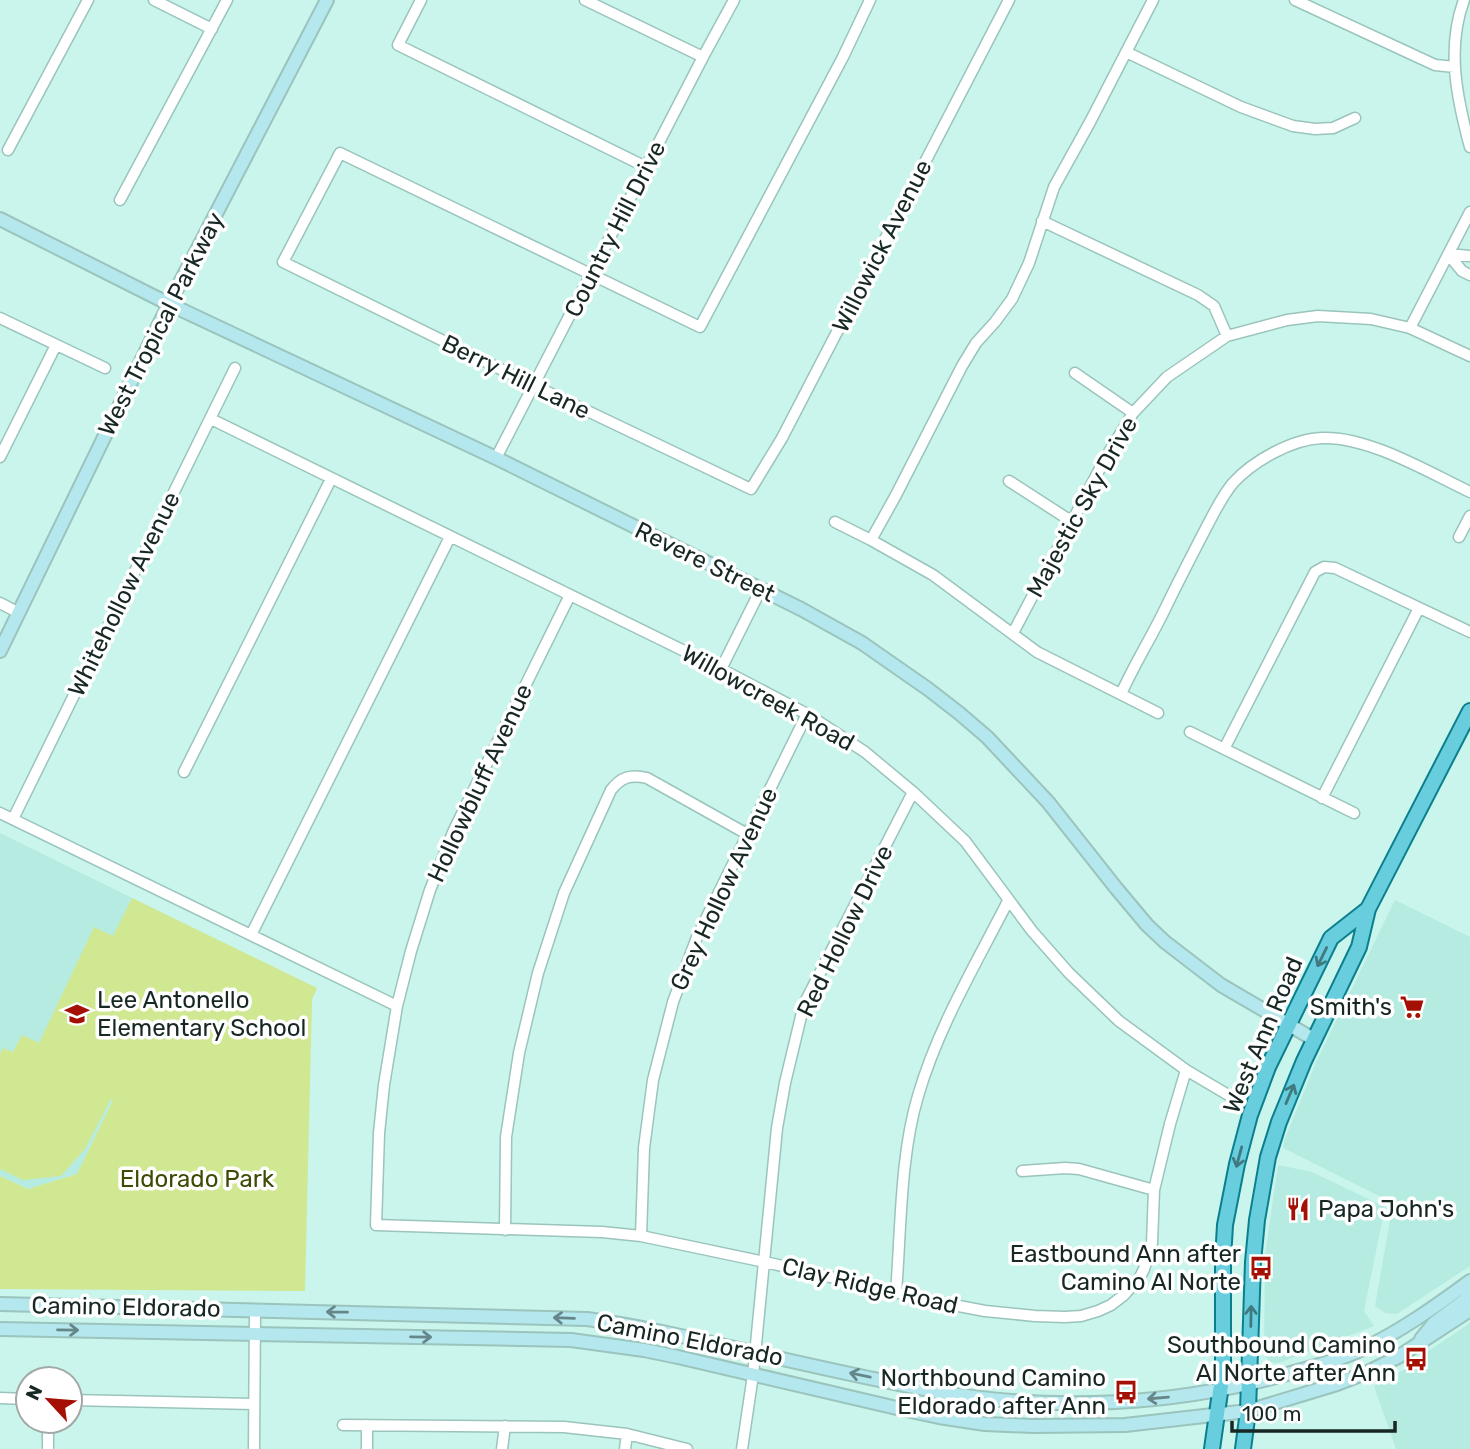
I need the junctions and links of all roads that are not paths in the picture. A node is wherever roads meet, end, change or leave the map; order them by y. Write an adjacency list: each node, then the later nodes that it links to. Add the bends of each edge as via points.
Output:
1 (88, 0): 19 (street)
2 (154, 0): 13 (street)
3 (227, 0): 13 (street)
4 (327, 0): 29 (main road, West Tropical Parkway)
5 (421, 0): 20 (street, via 398,45)
6 (585, 0): 15 (street)
7 (734, 0): 15 (street, Country Hill Drive)
8 (870, 0): 28 (street, via 701,327)
9 (1009, 0): 45 (street, Willowick Avenue, via 782,438)
10 (1153, 0): 14 (street)
11 (1295, 0): 16 (street, via 1435,65)
12 (1464, 0): 16 (street, via 1458,15)
13 (212, 29): 21 (street)
14 (1125, 52): 17 (street, via 1241,107 1293,126 1333,128); 24 (street, via 1054,187)
15 (703, 57): 20 (street, Country Hill Drive)
16 (1455, 67): 18 (street)
17 (1355, 118)
18 (1470, 146)
19 (8, 150)
20 (646, 167): 28 (street, Country Hill Drive)
21 (120, 200)
22 (1470, 212): 25 (street)
23 (0, 219): 29 (main road, Revere Street)
24 (1042, 221): 32 (street, via 1198,295 1214,306); 52 (street, via 1012,299 962,366)
25 (1448, 254): 26 (street); 27 (street); 31 (street)
26 (1470, 256)
27 (1470, 275)
28 (592, 276): 38 (street, Country Hill Drive); 38 (street, Berry Hill Lane, via 340,153 283,262)
29 (169, 304): 42 (main road, Revere Street); 57 (main road, West Tropical Parkway)
30 (0, 318): 33 (street)
31 (1409, 328): 32 (street, Majestic Sky Drive, via 1371,319 1318,316); 34 (street, Majestic Sky Drive)
32 (1227, 336): 39 (street, Majestic Sky Drive, via 1167,377)
33 (56, 345): 35 (street); 41 (street)
34 (1470, 356)
35 (105, 368)
36 (236, 368): 40 (street, Whitehollow Avenue)
37 (1075, 373): 39 (street)
38 (535, 386): 42 (street, Country Hill Drive); 45 (street, Berry Hill Lane)
39 (1133, 413): 48 (street, Majestic Sky Drive)
40 (211, 419): 43 (street, Willowcreek Road); 73 (street, Whitehollow Avenue)
41 (0, 457)
42 (496, 458): 53 (main road, Revere Street)
43 (331, 479): 50 (street, Willowcreek Road); 68 (street)
44 (1009, 481): 48 (street)
45 (751, 489)
46 (1470, 492): 62 (street, via 1353,441 1321,438 1284,447 1233,483)
47 (1470, 516): 51 (street)
48 (1071, 521): 59 (street, Majestic Sky Drive)
49 (835, 522): 52 (street)
50 (450, 537): 54 (street, Willowcreek Road); 77 (street)
51 (1459, 537)
52 (871, 540): 59 (street, via 933,575)
53 (761, 589): 61 (street); 79 (main road, Revere Street, via 862,643 959,713 1048,802 1147,925 1221,985)
54 (570, 595): 61 (street, Willowcreek Road); 78 (street, Hollowbluff Avenue, via 454,830 430,890)
55 (0, 603): 57 (street)
56 (1419, 608): 58 (street); 67 (street, via 1335,568 1315,572); 70 (street)
57 (19, 613): 60 (main road, West Tropical Parkway)
58 (1470, 632)
59 (1013, 633): 62 (street, via 1037,652)
60 (0, 651)
61 (721, 669): 65 (street, Willowcreek Road)
62 (1121, 694): 64 (street)
63 (1470, 711): 76 (main road, West Ann Road)
64 (1158, 713)
65 (807, 714): 69 (street, Willowcreek Road, via 865,752); 74 (street, Grey Hollow Avenue)
66 (1190, 732): 67 (street)
67 (1224, 749): 70 (street)
68 (184, 772)
69 (913, 792): 75 (street, Willowcreek Road, via 965,841); 88 (street, Red Hollow Drive, via 804,1004 777,1128)
70 (1322, 798): 72 (street)
71 (0, 813): 73 (street)
72 (1354, 813)
73 (13, 819): 77 (street)
74 (747, 834): 86 (street, via 647,778 628,776 611,790 564,893 538,973 506,1137); 87 (street, Grey Hollow Avenue, via 696,937 673,1002 653,1080 644,1148)
75 (1008, 901): 81 (street, Willowcreek Road, via 1109,1012); 90 (street, via 935,1045 918,1097 906,1153)
76 (1368, 909): 79 (main road, West Ann Road, one-way to 79, via 1331,938); 80 (main road, West Ann Road, via 1359,947)
77 (251, 935): 78 (street)
78 (397, 1006): 85 (street, Hollowbluff Avenue, via 381,1109)
79 (1288, 1024): 80 (main road, Revere Street); 101 (main road, West Ann Road, one-way to 101, via 1259,1091 1225,1225)
80 (1315, 1040): 100 (main road, West Ann Road, one-way to 80, via 1259,1201 1286,1101)
81 (1186, 1070): 82 (street, Willowcreek Road); 84 (street, Clay Ridge Road)
82 (1235, 1099)
83 (1022, 1171): 84 (street, via 1079,1169)
84 (1154, 1190): 90 (street, Clay Ridge Road, via 1152,1243 1144,1269 1124,1295 1098,1311 1035,1316)
85 (376, 1225): 86 (street, Clay Ridge Road)
86 (505, 1230): 87 (street, Clay Ridge Road)
87 (641, 1236): 88 (street, Clay Ridge Road)
88 (765, 1262): 90 (street, Clay Ridge Road); 98 (street, Red Hollow Drive)
89 (1470, 1281): 100 (main road, Camino Eldorado, via 1392,1335 1360,1350)
90 (896, 1293)
91 (1470, 1294): 97 (main road, via 1434,1323)
92 (0, 1304): 93 (main road, Camino Eldorado)
93 (255, 1310): 96 (street); 98 (main road, Camino Eldorado, one-way to 93, via 630,1324 587,1319)
94 (1470, 1310): 97 (main road, Camino Eldorado)
95 (0, 1329): 96 (main road, Camino Eldorado, one-way to 96)
96 (255, 1334): 99 (main road, Camino Eldorado, one-way to 99, via 571,1340 644,1350); 103 (street)
97 (1414, 1348): 104 (main road, Camino Eldorado, via 1368,1372)
98 (755, 1353): 99 (street, Red Hollow Drive); 101 (main road, Camino Eldorado, one-way to 98, via 1101,1402 1009,1401)
99 (753, 1375): 105 (main road, Camino Eldorado, via 985,1423 1125,1425); 115 (street, Red Hollow Drive)
100 (1250, 1384): 101 (main road, Camino Eldorado); 104 (main road, West Ann Road)
101 (1221, 1390): 105 (main road, West Ann Road)
102 (84, 1400): 103 (street)
103 (254, 1404): 110 (street)
104 (1248, 1411): 105 (main road, Camino Eldorado); 117 (main road, West Ann Road)
105 (1218, 1415): 116 (main road, West Ann Road)
106 (343, 1425): 107 (street)
107 (367, 1425): 108 (street); 111 (street)
108 (505, 1426): 109 (street); 112 (street)
109 (626, 1434): 113 (street); 114 (street)
110 (254, 1449)
111 (367, 1449)
112 (502, 1449)
113 (625, 1449)
114 (687, 1449)
115 (742, 1449)
116 (1212, 1449)
117 (1242, 1449)

